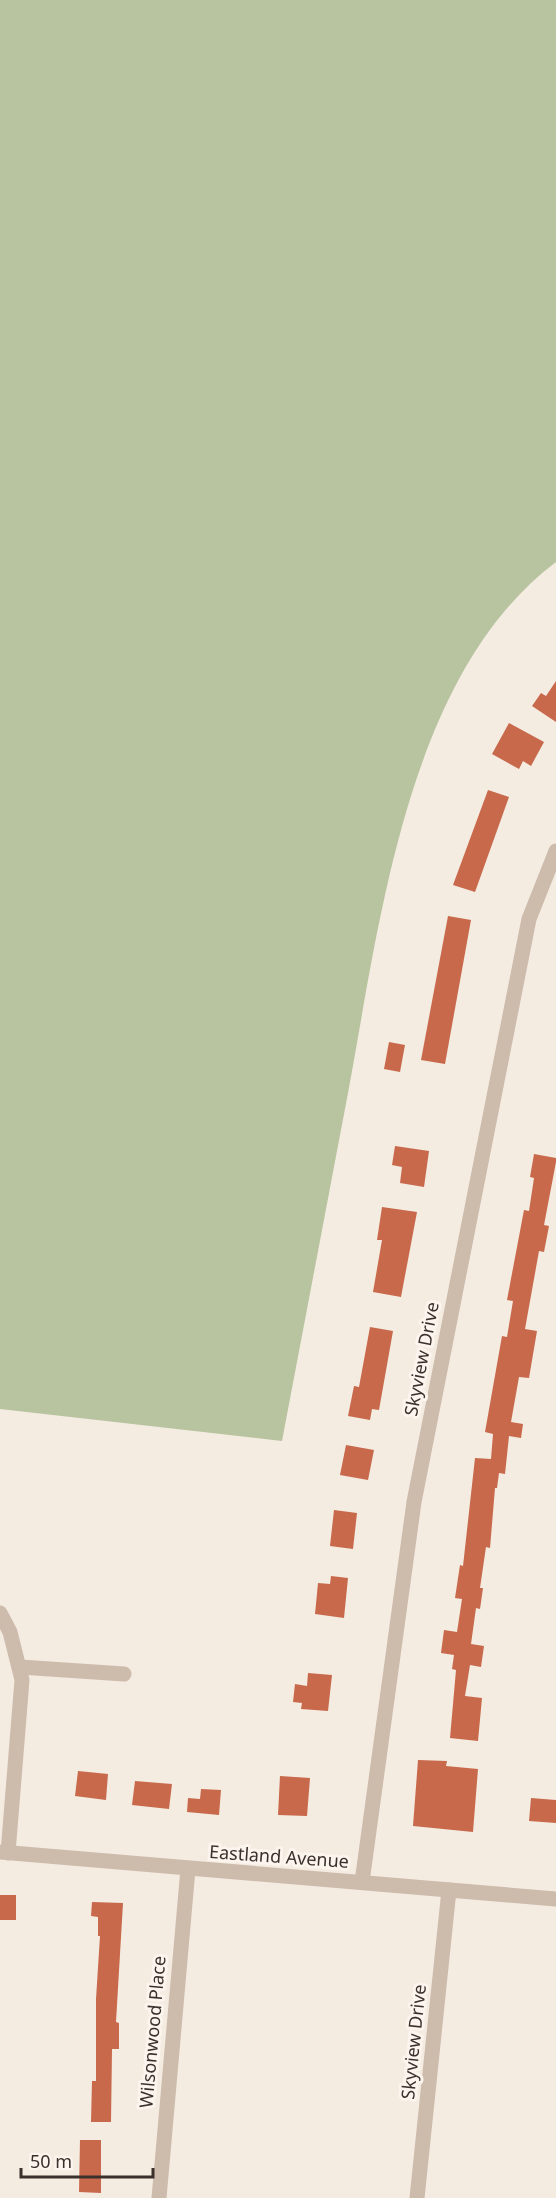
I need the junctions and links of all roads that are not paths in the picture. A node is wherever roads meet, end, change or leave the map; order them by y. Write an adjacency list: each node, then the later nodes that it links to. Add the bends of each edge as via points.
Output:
1 (556, 851): 7 (street, Skyview Drive, via 529,919 414,1502)
2 (0, 1613): 3 (street)
3 (20, 1667): 4 (street); 5 (street, via 21,1703)
4 (123, 1674)
5 (4, 1852): 6 (street, Eastland Avenue)
6 (188, 1869): 7 (street, Eastland Avenue); 10 (street, Wilsonwood Place)
7 (362, 1882): 8 (street, Eastland Avenue)
8 (449, 1890): 9 (street, Eastland Avenue); 11 (street, Skyview Drive)
9 (556, 1899)
10 (159, 2198)
11 (417, 2198)

